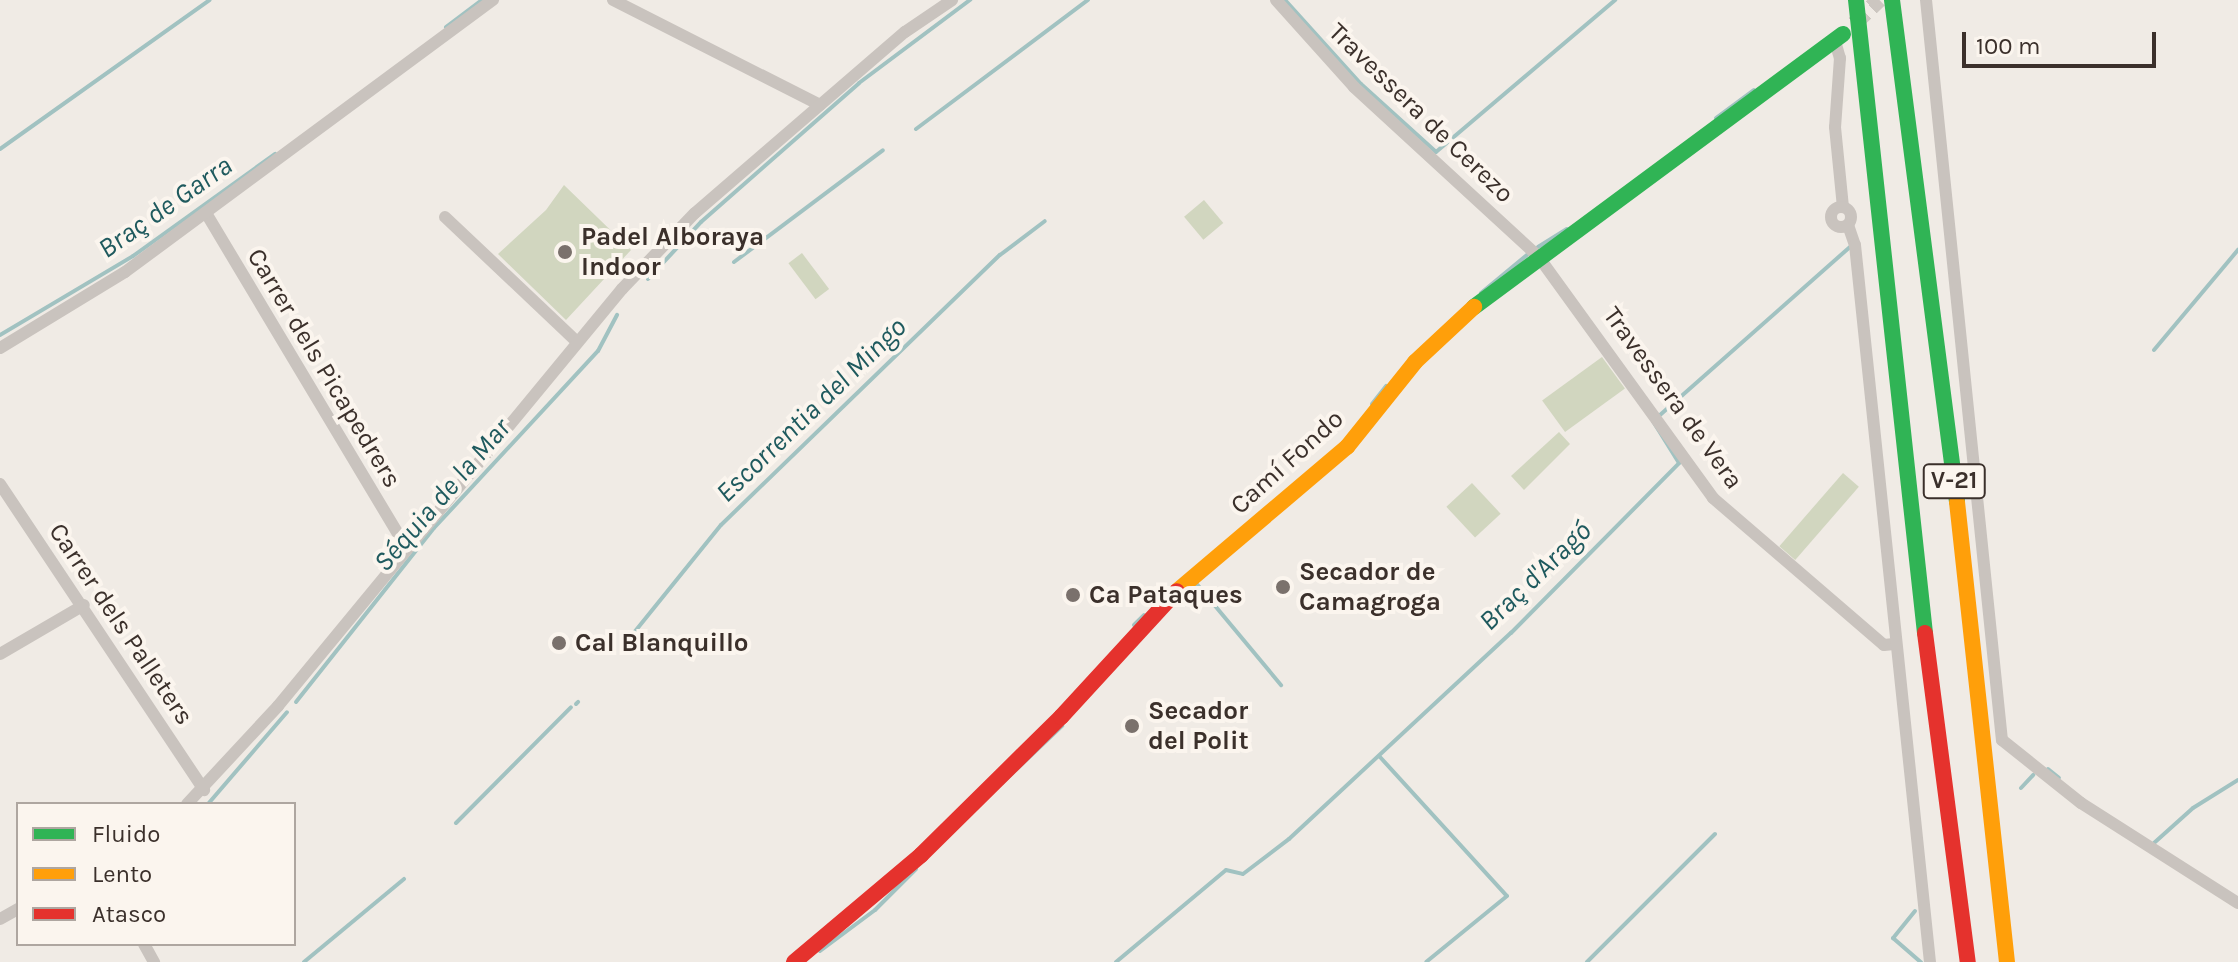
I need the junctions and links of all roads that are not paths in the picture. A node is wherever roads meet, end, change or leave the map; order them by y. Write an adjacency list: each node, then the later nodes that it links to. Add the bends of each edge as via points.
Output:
1 (493, 0): 10 (street)
2 (613, 0): 9 (street)
3 (952, 0): 9 (street)
4 (1276, 0): 12 (street, Travessera de Cerezo, via 1354,87)
5 (1856, 0): 25 (main road, V-21, via 1938,757)
6 (1892, 0): 26 (main road, V-21, via 1947,414)
7 (1926, 0): 22 (street, via 2002,740 2081,803)
8 (1839, 37): 12 (main road, Camí Fondo, via 1626,198); 18 (street, via 1835,127 1843,207 1850,214 1855,245)
9 (820, 105): 13 (street, via 695,213)
10 (206, 213): 14 (street, via 125,272); 16 (street, Carrer dels Picapedrers)
11 (445, 217): 13 (street)
12 (1538, 256): 18 (street, Travessera de Vera, via 1713,498 1884,645); 23 (main road, Camí Fondo, via 1415,362 1347,447 1189,578 1061,717 921,855)
13 (577, 342): 16 (street)
14 (0, 348)
15 (0, 484): 17 (street, Carrer dels Palleters)
16 (405, 546): 20 (street)
17 (84, 605): 19 (street); 20 (street, Carrer dels Palleters)
18 (1894, 644): 24 (street)
19 (0, 654)
20 (204, 790): 21 (street)
21 (189, 802)
22 (2238, 903)
23 (794, 962)
24 (1930, 962)
25 (1968, 962)
26 (2007, 962)

